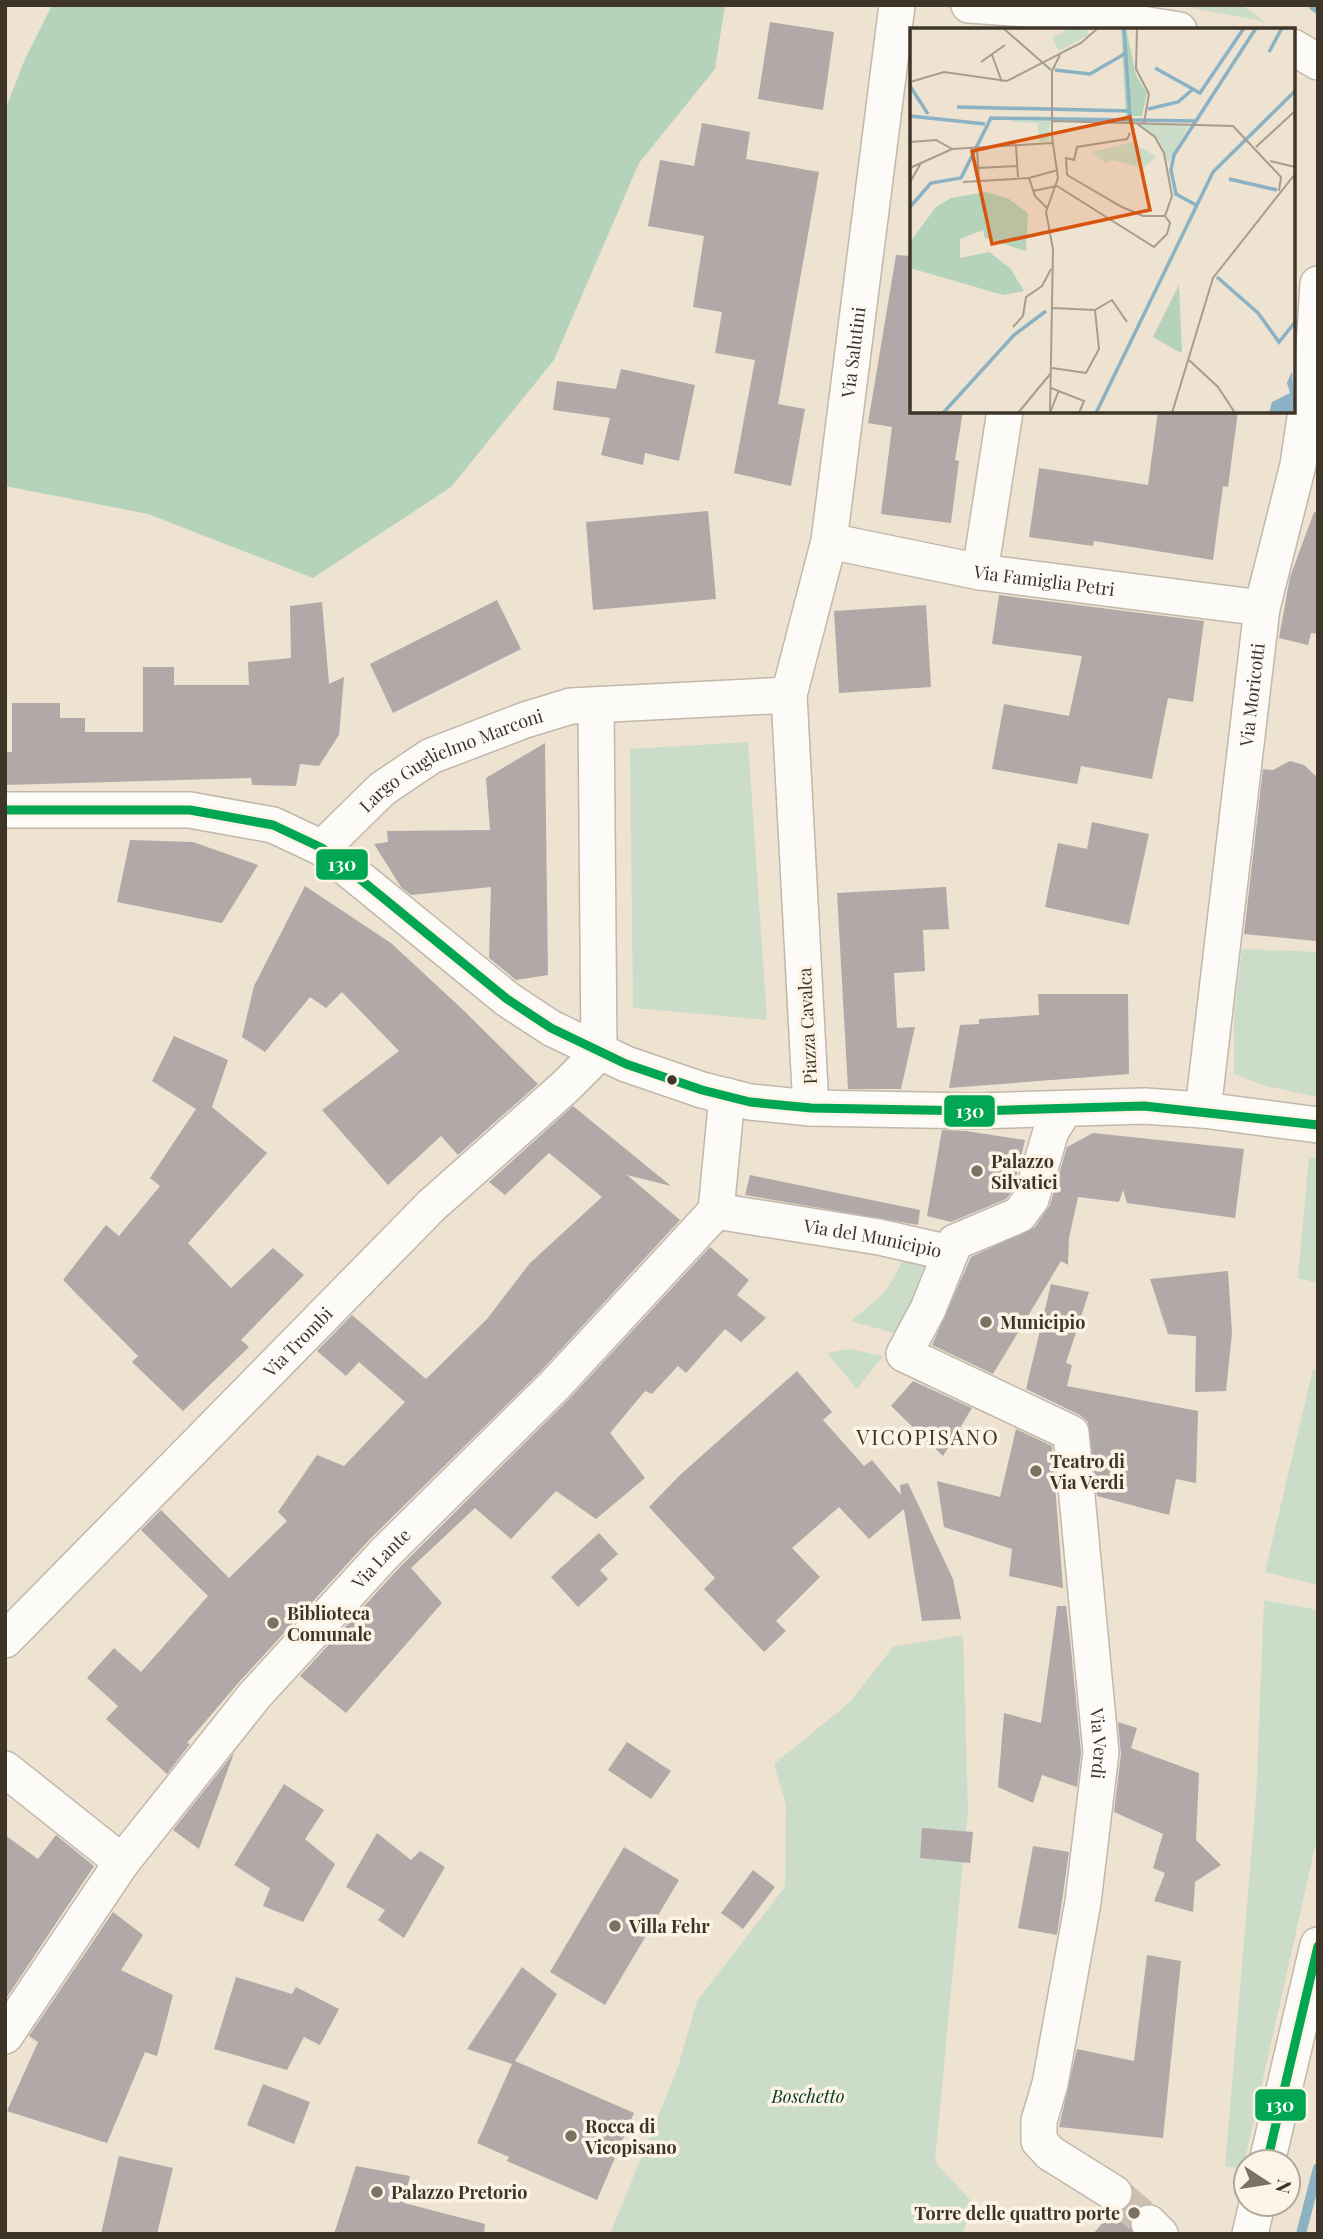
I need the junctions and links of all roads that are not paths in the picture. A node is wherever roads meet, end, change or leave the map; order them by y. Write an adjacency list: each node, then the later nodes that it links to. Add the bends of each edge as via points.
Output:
1 (897, 5): 9 (street, Via Salutini)
2 (969, 5): 3 (street)
3 (1066, 21): 4 (street)
4 (1155, 28)
5 (1295, 48): 6 (street)
6 (1318, 62)
7 (1318, 284): 11 (street, Via Moricotti, via 1313,363 1298,465)
8 (1005, 413): 10 (street)
9 (829, 541): 10 (street, Via Famiglia Petri); 12 (street, Via Salutini)
10 (981, 572): 11 (street, Via Famiglia Petri)
11 (1262, 608): 20 (street, Via Moricotti)
12 (789, 695): 13 (street); 18 (street, Piazza Cavalca)
13 (596, 705): 15 (street, Largo Guglielmo Marconi, via 571,706 525,720 431,756 383,789); 16 (street)
14 (5, 810): 15 (street, Piazza Cavalca, via 190,810 273,825)
15 (322, 848): 16 (street, Piazza Cavalca, via 507,999)
16 (599, 1053): 17 (street, Piazza Cavalca); 24 (street, Via Trombi, via 432,1205)
17 (727, 1096): 18 (street, Piazza Cavalca); 22 (street)
18 (811, 1108): 19 (street)
19 (1064, 1110): 20 (street, via 1144,1106); 23 (street, Via del Municipio, via 1051,1131 1031,1199 1019,1215 969,1234 955,1242)
20 (1203, 1110): 21 (street)
21 (1318, 1125)
22 (716, 1211): 23 (street, Via del Municipio); 26 (street, Via Lante, via 555,1385 320,1622 188,1776)
23 (950, 1252): 30 (street, Via Verdi, via 904,1354 1071,1433 1101,1752 1083,1902 1039,2121 1039,2141 1050,2153)
24 (5, 1640)
25 (5, 1769): 26 (street)
26 (122, 1862): 28 (street, Via Lante)
27 (1318, 1945): 29 (street)
28 (5, 2036)
29 (1269, 2148)
30 (1114, 2193)

